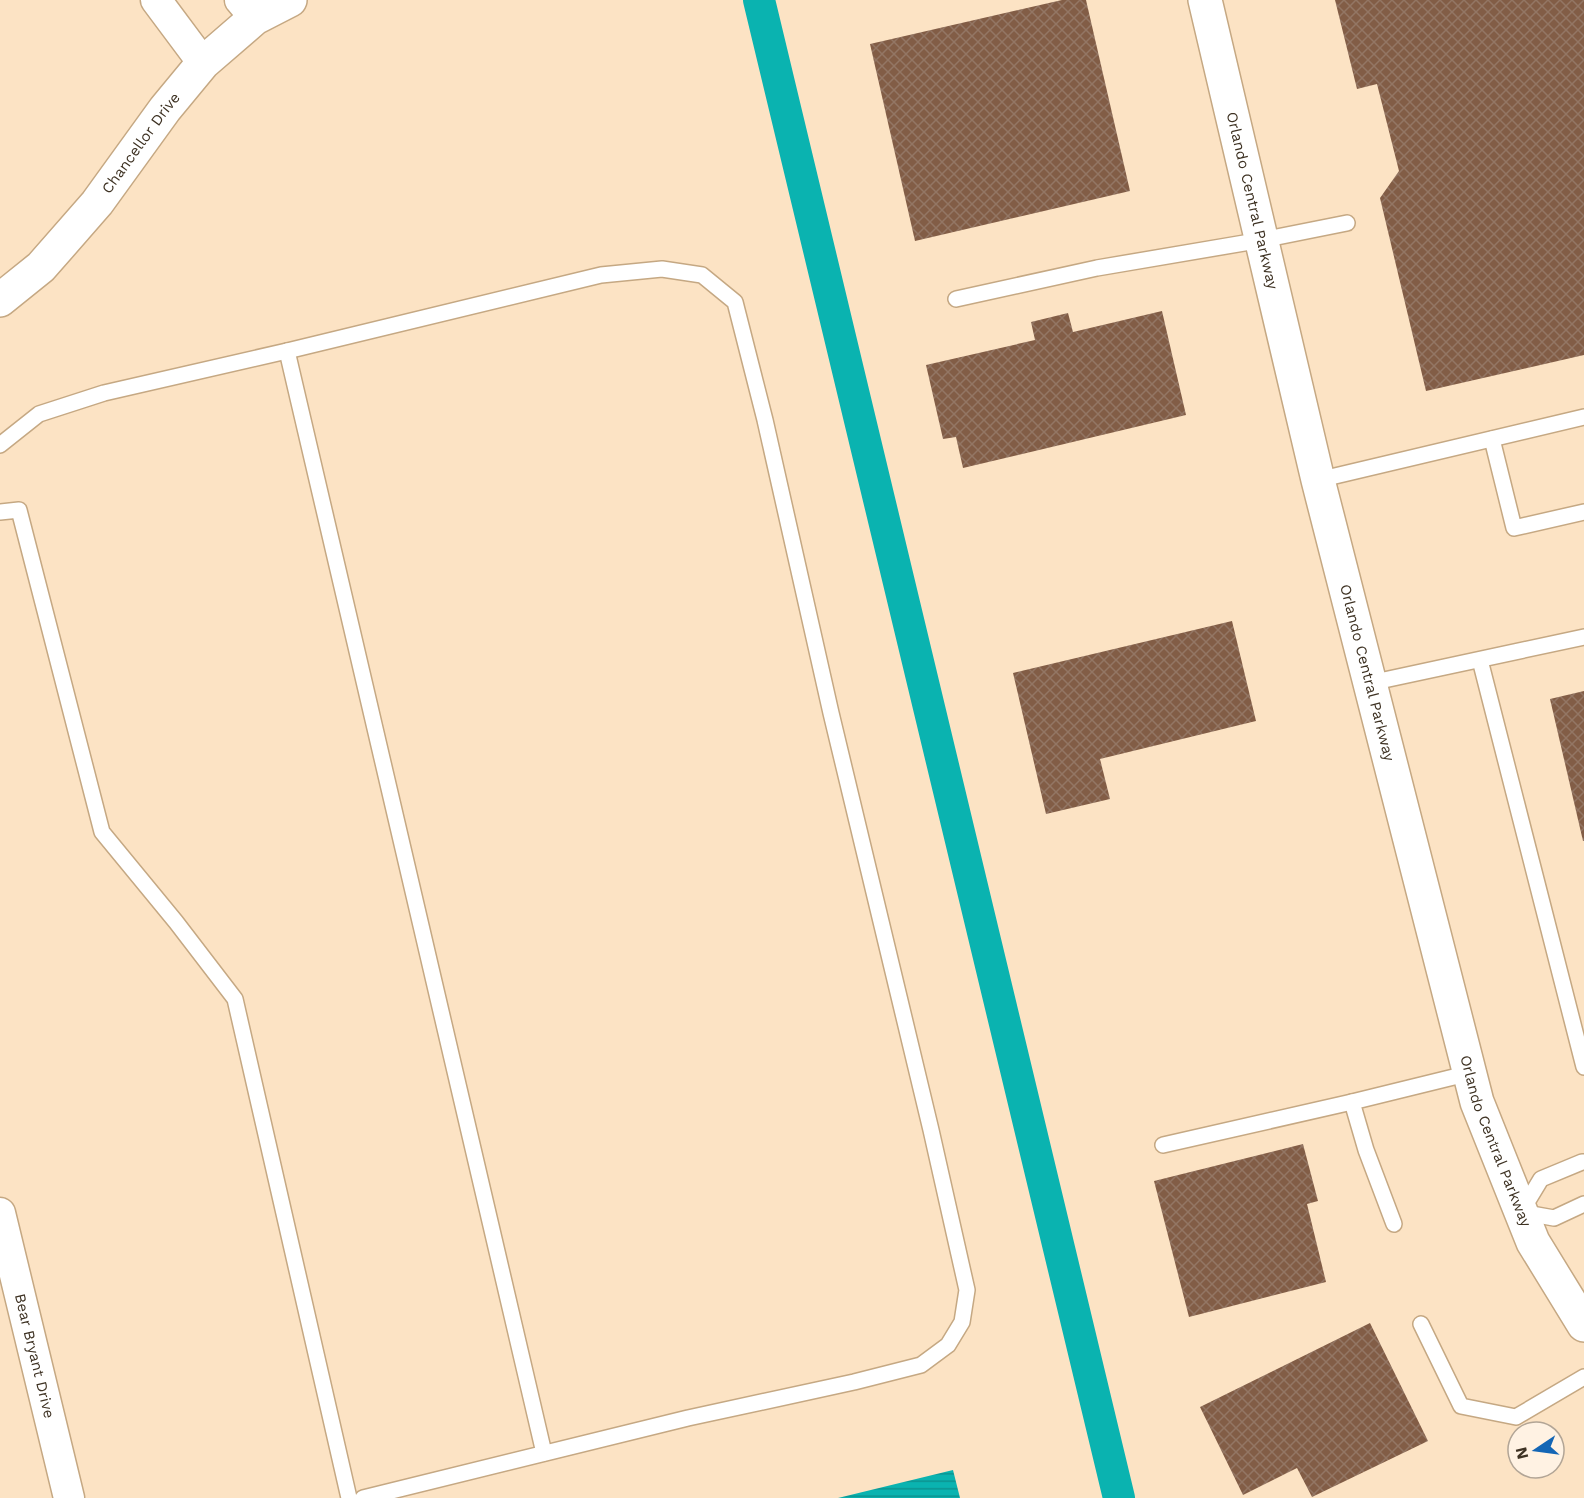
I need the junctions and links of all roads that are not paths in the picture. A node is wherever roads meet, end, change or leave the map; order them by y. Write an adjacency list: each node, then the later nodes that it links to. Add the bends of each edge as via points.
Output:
1 (156, 0): 5 (street)
2 (290, 0): 4 (street, Chancellor Drive)
3 (1205, 0): 7 (street, Orlando Central Parkway)
4 (248, 9): 5 (street, Chancellor Drive)
5 (203, 63): 9 (street, Chancellor Drive, via 97,203 41,267)
6 (1347, 223): 7 (lane)
7 (1262, 240): 8 (lane, via 1097,268); 14 (street, Orlando Central Parkway)
8 (956, 299)
9 (0, 300)
10 (287, 351): 13 (lane, via 104,393 39,414); 32 (lane); 32 (lane, via 601,275 662,269 702,275 735,302 931,1130 967,1290 962,1322 948,1345 921,1365)
11 (1584, 417): 12 (lane)
12 (1492, 439): 14 (lane); 16 (lane, via 1514,528)
13 (0, 445)
14 (1318, 480): 19 (street, Orlando Central Parkway)
15 (0, 512): 34 (lane, via 19,510 102,832 235,999)
16 (1584, 512)
17 (1584, 637): 18 (lane)
18 (1480, 660): 19 (lane); 20 (lane)
19 (1370, 683): 21 (street, Orlando Central Parkway)
20 (1584, 1067)
21 (1470, 1073): 22 (lane); 26 (street, Orlando Central Parkway, via 1477,1102)
22 (1352, 1102): 23 (lane); 28 (lane, via 1365,1150)
23 (1163, 1145)
24 (1584, 1162): 26 (lane, via 1541,1179)
25 (1584, 1204): 26 (lane, via 1554,1218)
26 (1521, 1212): 30 (street, Orlando Central Parkway, via 1533,1242)
27 (0, 1213): 33 (street, Bear Bryant Drive)
28 (1394, 1224)
29 (1421, 1324): 31 (lane, via 1461,1406 1516,1417)
30 (1584, 1325)
31 (1584, 1377)
32 (544, 1453): 35 (lane)
33 (69, 1498)
34 (349, 1498)
35 (363, 1498)

